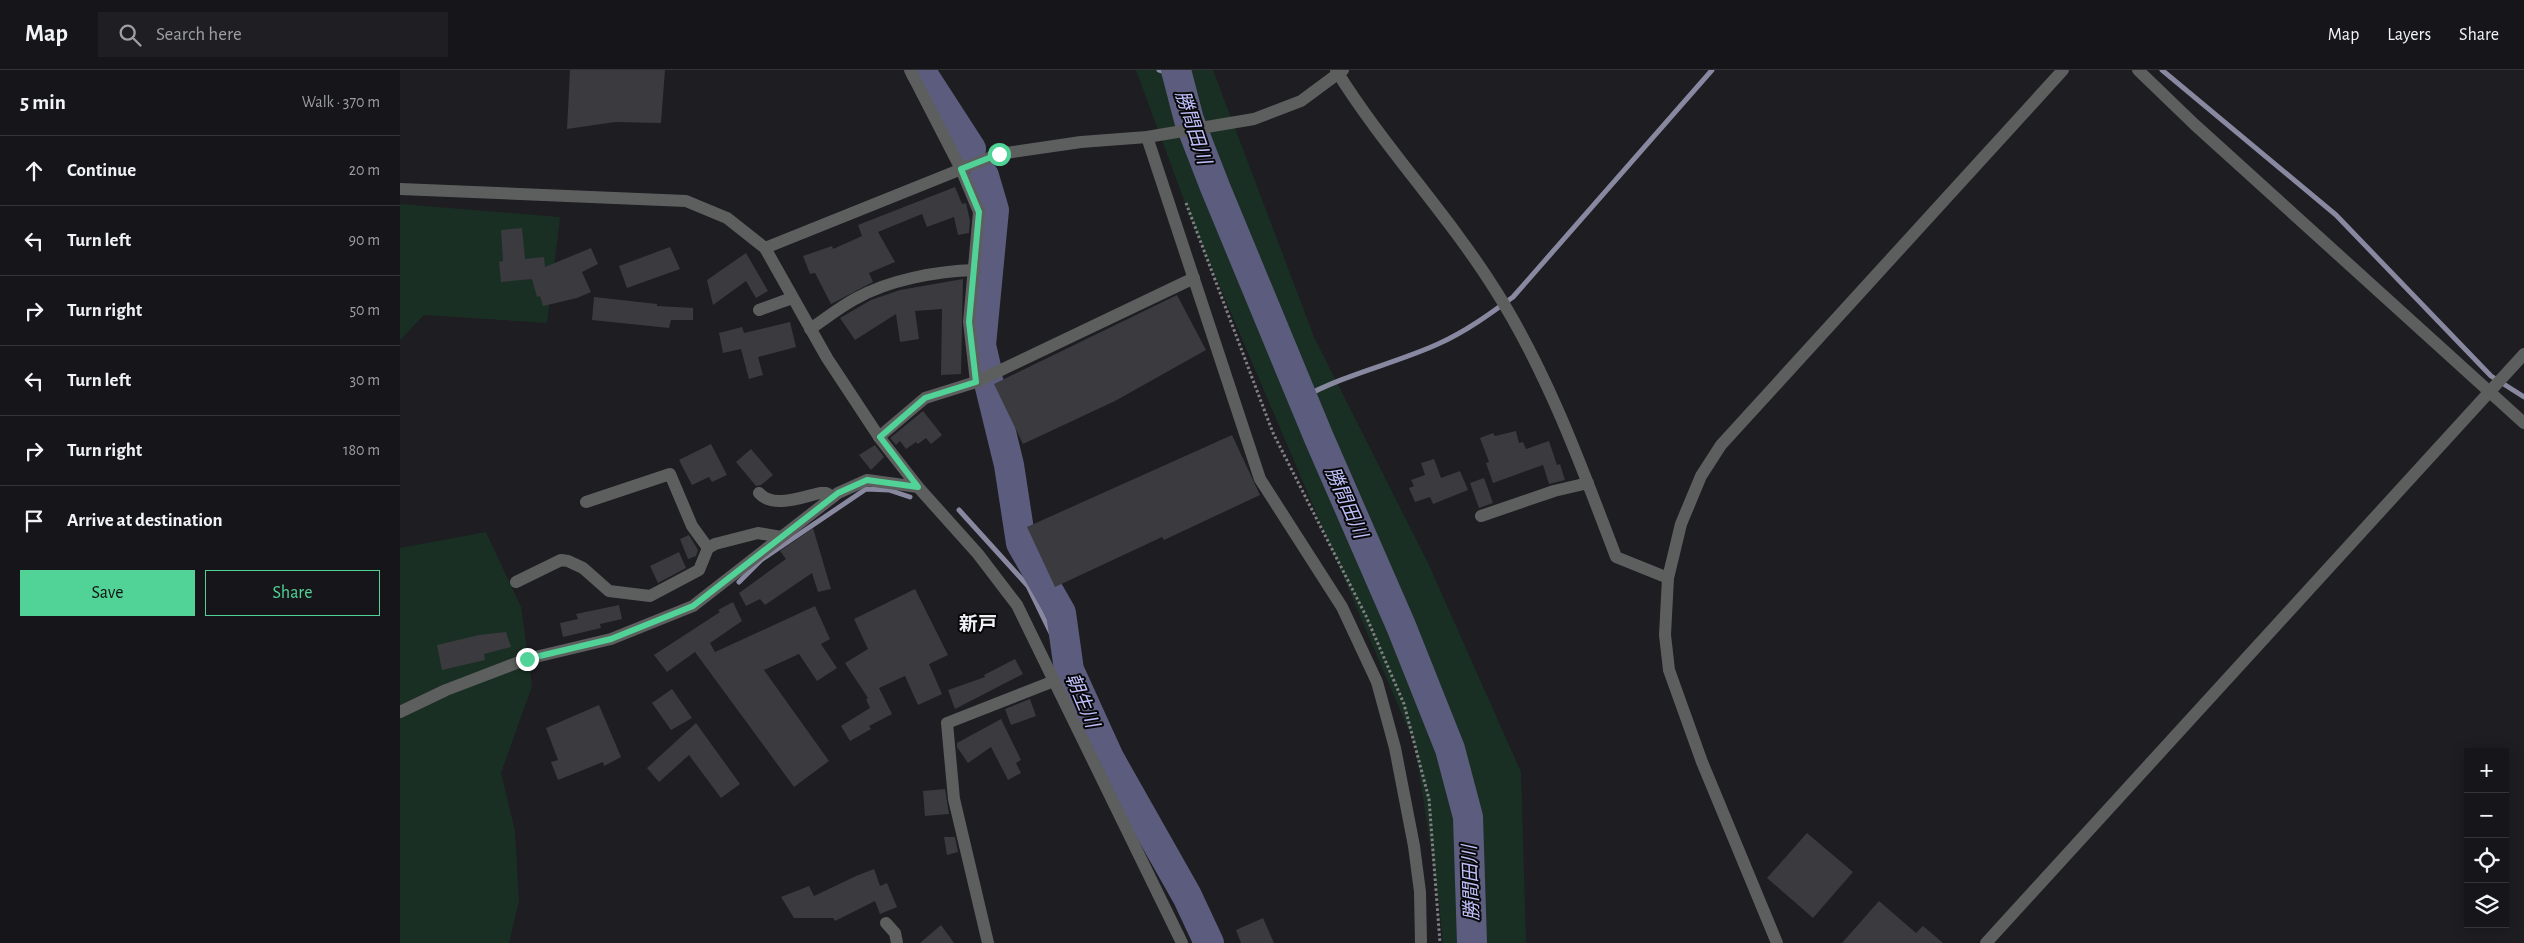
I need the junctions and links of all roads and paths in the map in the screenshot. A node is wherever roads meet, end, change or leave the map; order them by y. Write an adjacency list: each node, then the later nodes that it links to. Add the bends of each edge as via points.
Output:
1 (910, 70): 6 (street)
2 (2062, 70): 28 (street, via 1721,445 1701,476 1681,524)
3 (2138, 70): 17 (street)
4 (1339, 72): 5 (street, via 1301,101 1242,122); 20 (street, via 1494,288 1530,353)
5 (1147, 137): 6 (street, via 1081,142 999,154); 11 (street)
6 (961, 169): 9 (street); 10 (street, via 979,212)
7 (400, 189): 9 (street, via 686,200 727,218)
8 (1184, 200): 37 (path, via 1273,432 1366,616 1404,704 1429,799)
9 (765, 248): 12 (street)
10 (975, 270): 14 (street, via 877,288); 16 (street, via 969,322)
11 (1194, 278): 16 (street); 36 (street, via 1260,479 1342,607 1377,682 1395,748 1414,846 1420,892)
12 (792, 298): 13 (street); 14 (street)
13 (759, 310)
14 (810, 329): 19 (street)
15 (2524, 354): 17 (street)
16 (976, 382): 19 (street, via 925,398)
17 (2492, 390): 18 (street); 39 (street)
18 (2524, 423)
19 (880, 437): 21 (street)
20 (1588, 483): 25 (street); 28 (street, via 1616,557)
21 (918, 487): 23 (street, via 867,480); 30 (street, via 978,554 1017,605)
22 (760, 493): 23 (street, via 772,502 820,493)
23 (833, 497): 26 (street)
24 (586, 502): 27 (street, via 670,474 692,526)
25 (1481, 516)
26 (781, 538): 27 (street, via 758,533); 31 (street, via 693,606 611,639 527,659 446,690)
27 (708, 548): 29 (street, via 699,570 650,596 609,591 583,568 561,560)
28 (1668, 578): 38 (street, via 1665,635 1669,670)
29 (516, 582)
30 (1054, 682): 34 (street, via 947,723 954,799); 35 (street)
31 (400, 712)
32 (886, 923): 33 (street, via 896,933)
33 (898, 943)
34 (988, 943)
35 (1182, 943)
36 (1421, 943)
37 (1440, 943)
38 (1777, 943)
39 (1986, 943)

